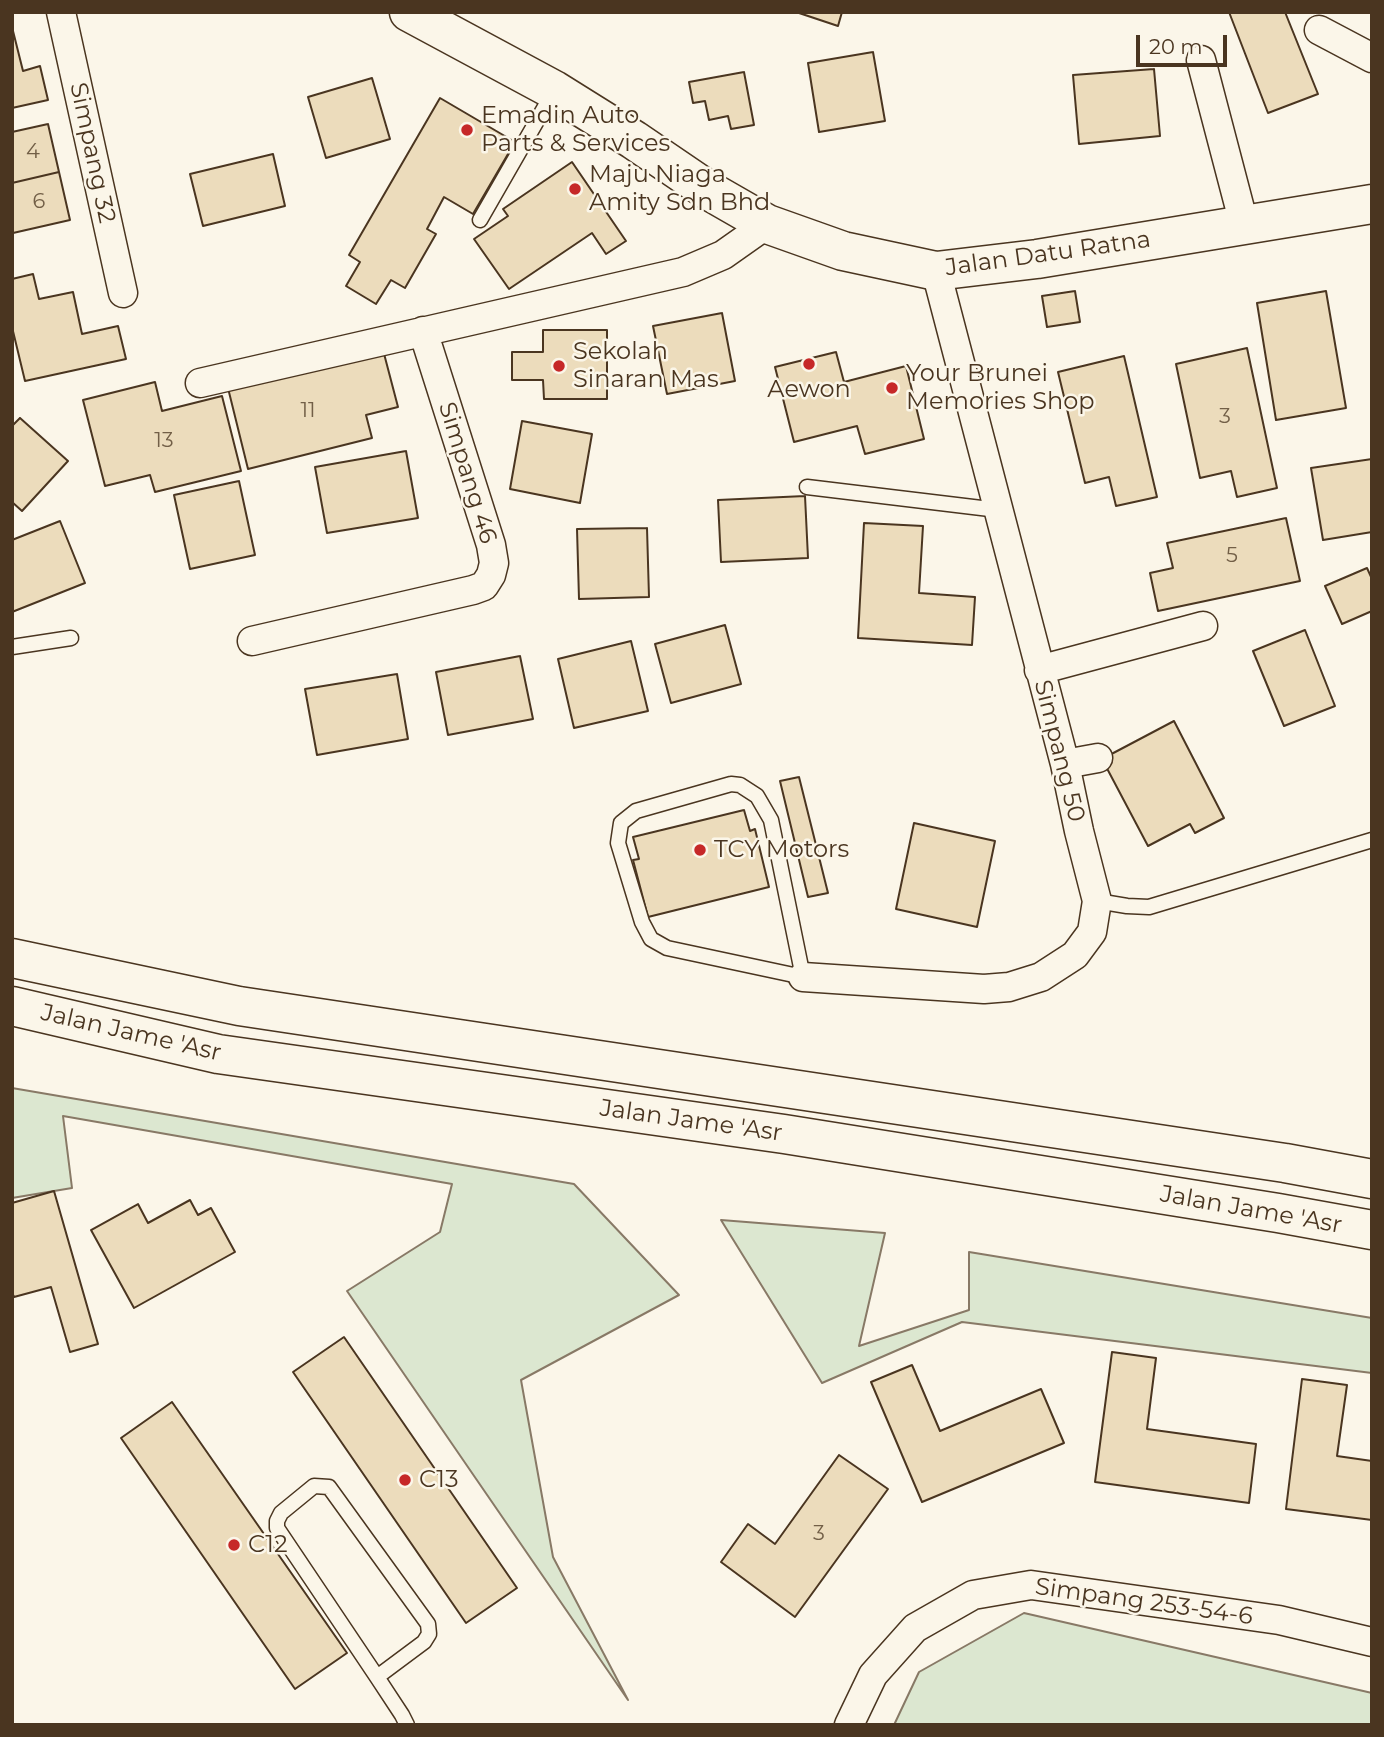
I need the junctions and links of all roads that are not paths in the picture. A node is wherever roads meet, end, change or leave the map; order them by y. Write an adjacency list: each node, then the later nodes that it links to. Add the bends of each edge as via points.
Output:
1 (61, 12): 12 (street, Simpang 32)
2 (409, 12): 6 (main road, Jalan Datu Ratna)
3 (1319, 30): 4 (street)
4 (1372, 58)
5 (1201, 60): 10 (street)
6 (554, 90): 8 (lane); 9 (main road, Jalan Datu Ratna)
7 (1372, 204): 10 (main road, Jalan Datu Ratna)
8 (480, 220)
9 (767, 224): 11 (main road, Jalan Datu Ratna, via 843,251); 13 (street, via 723,255 683,272)
10 (1244, 224): 11 (main road, Jalan Datu Ratna)
11 (936, 271): 16 (street, Simpang 50)
12 (123, 293)
13 (423, 331): 14 (street); 19 (street, Simpang 46, via 491,545 491,575 484,586 473,590)
14 (200, 383)
15 (807, 487): 16 (lane)
16 (998, 510): 21 (street, Simpang 50)
17 (1203, 626): 21 (street)
18 (71, 638): 20 (lane)
19 (252, 641)
20 (12, 647)
21 (1039, 670): 23 (street, Simpang 50)
22 (1098, 758): 23 (street)
23 (1065, 764): 25 (street, Simpang 50)
24 (1372, 840): 25 (lane, via 1149,908)
25 (1097, 901): 27 (street, Simpang 50, via 1092,932 1075,955 1041,977 1009,987)
26 (12, 958): 29 (main road, Jalan Jame 'Asr, via 239,1006)
27 (803, 977): 27 (lane, via 667,948 651,939 618,843 621,823 636,811 731,784 757,796 771,820)
28 (12, 1006): 30 (main road, Jalan Jame 'Asr, via 218,1054 784,1135)
29 (1372, 1179)
30 (1372, 1230)
31 (1372, 1642): 34 (street, Simpang 253-54-6, via 1279,1620 1031,1585 973,1595 915,1628 873,1675)
32 (377, 1678): 32 (lane, via 277,1528 281,1513 314,1486 328,1487 428,1624 424,1642); 33 (lane)
33 (407, 1725)
34 (849, 1725)

